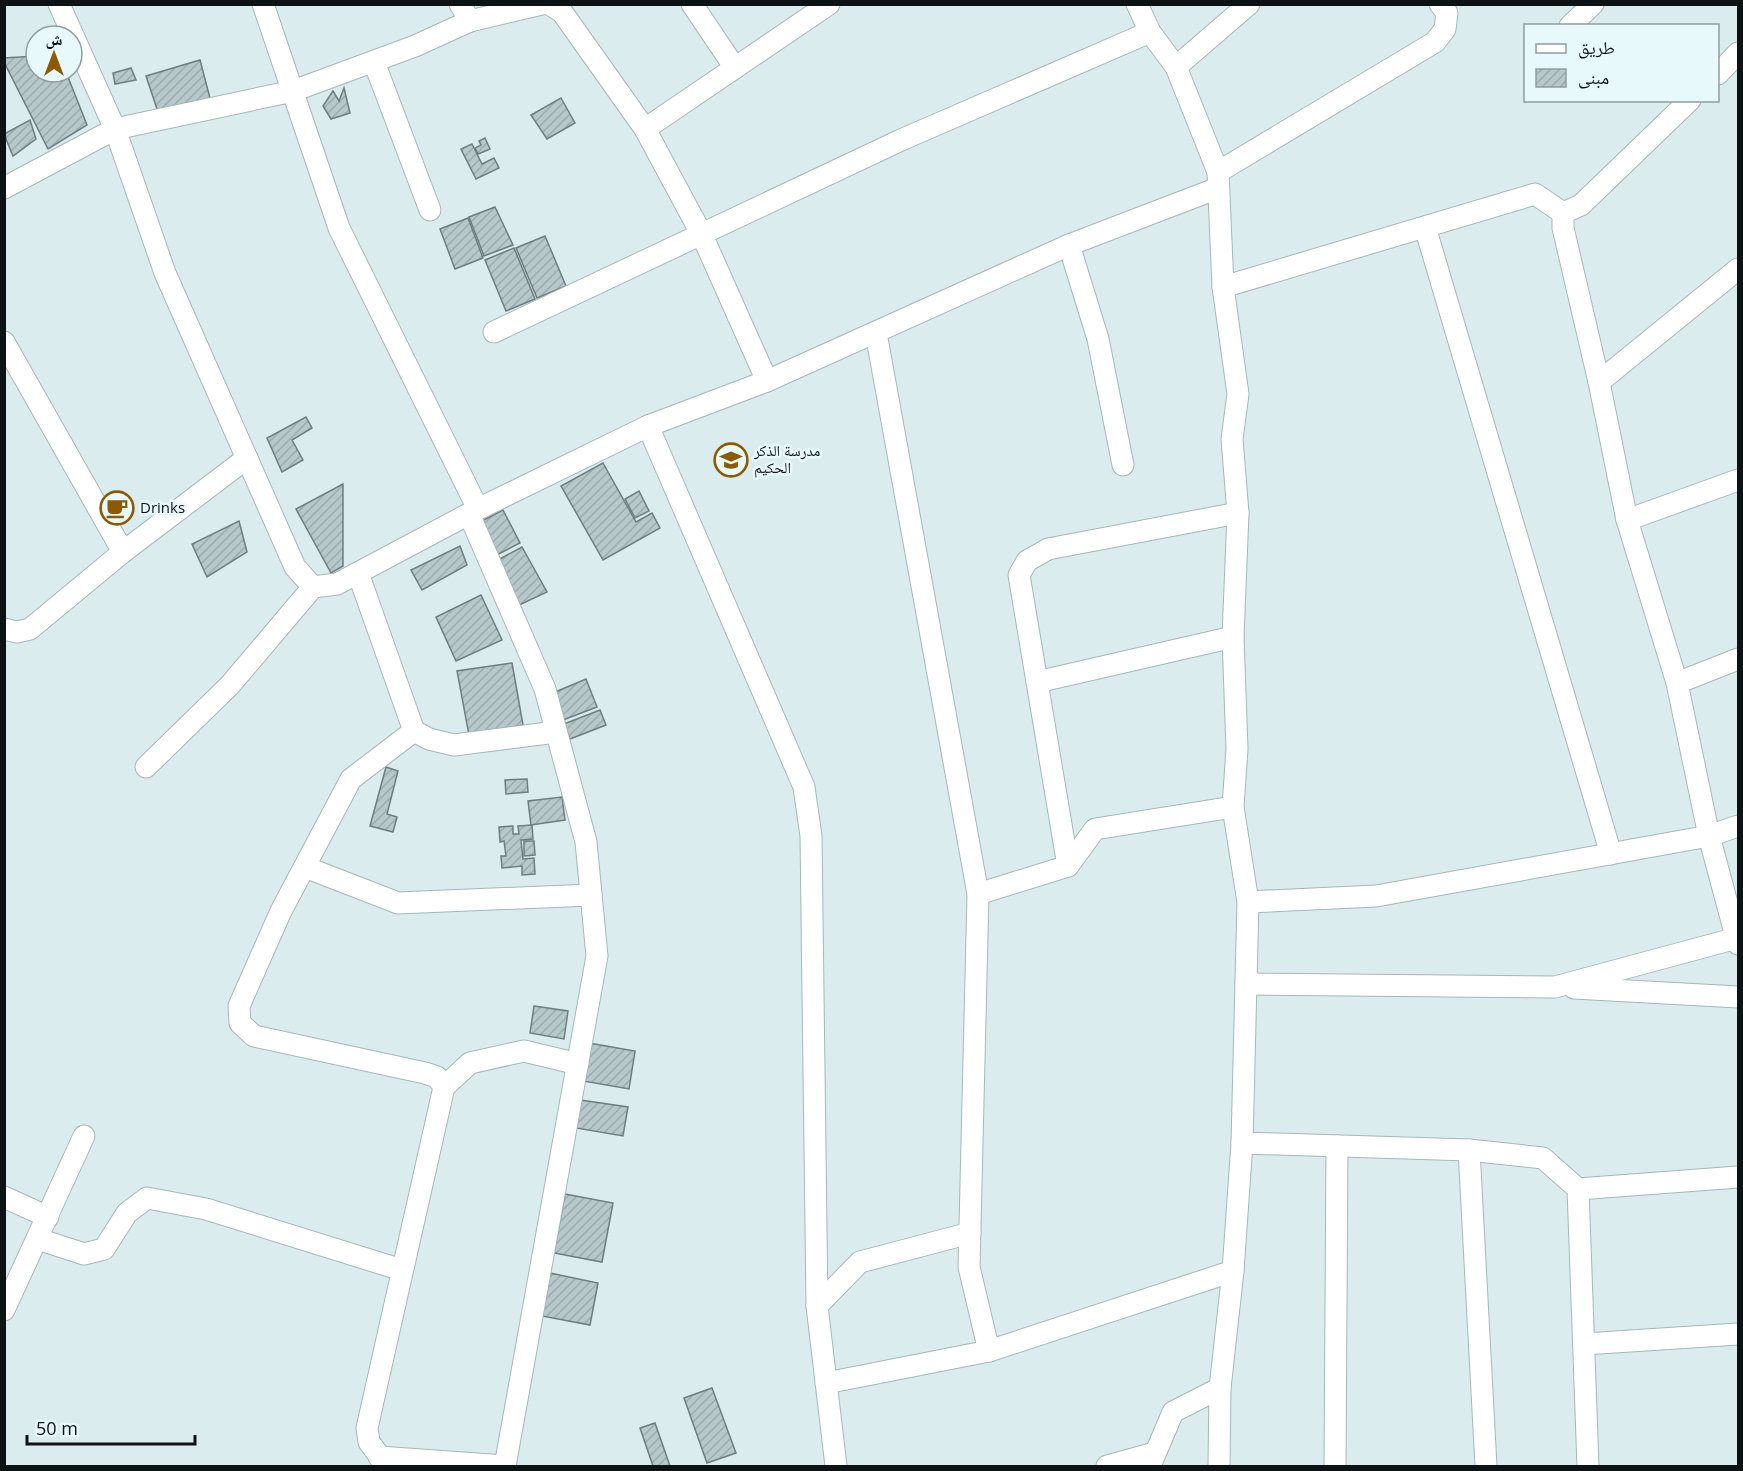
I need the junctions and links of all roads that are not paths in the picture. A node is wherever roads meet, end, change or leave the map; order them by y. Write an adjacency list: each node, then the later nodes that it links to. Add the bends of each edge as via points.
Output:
1 (59, 4): 21 (street)
2 (263, 4): 19 (street)
3 (542, 4): 11 (street)
4 (549, 4): 22 (street, via 562,12)
5 (692, 4): 17 (street)
6 (829, 4): 17 (street)
7 (1137, 4): 13 (street)
8 (1249, 4): 16 (street)
9 (1440, 4): 23 (street, via 1447,13 1445,29 1435,42)
10 (1593, 4): 12 (street)
11 (465, 13): 15 (street, via 415,46)
12 (1572, 24)
13 (1150, 32): 16 (street); 28 (street, via 901,140)
14 (1738, 53): 18 (street)
15 (374, 62): 19 (street); 25 (street)
16 (1176, 67): 23 (street)
17 (735, 68): 22 (street)
18 (1719, 73)
19 (293, 91): 21 (street); 41 (street, via 339,228)
20 (1688, 102): 26 (street, via 1581,205)
21 (115, 129): 24 (street); 38 (street, via 165,273)
22 (645, 129): 28 (street)
23 (1218, 180): 29 (street); 31 (street)
24 (4, 188)
25 (430, 210)
26 (1563, 213): 27 (street, via 1535,194); 36 (street, via 1563,228)
27 (1425, 227): 31 (street); 58 (street)
28 (702, 236): 32 (street); 35 (street)
29 (1069, 245): 33 (street); 39 (street, via 1098,339)
30 (1738, 269): 36 (street)
31 (1223, 287): 42 (street, via 1238,394 1232,439)
32 (494, 332)
33 (876, 333): 35 (street); 61 (street)
34 (4, 342): 44 (street)
35 (767, 381): 37 (street)
36 (1599, 382): 43 (street)
37 (648, 426): 41 (street); 83 (street, via 804,787 811,836)
38 (247, 458): 44 (street); 46 (street, via 295,567)
39 (1123, 465)
40 (1738, 480): 43 (street)
41 (474, 511): 45 (street); 53 (street, via 545,689)
42 (1238, 513): 48 (street); 50 (street, via 1048,549 1027,561 1019,575)
43 (1627, 520): 51 (street)
44 (123, 552): 47 (street, via 30,629)
45 (357, 573): 46 (street, via 337,584); 52 (street)
46 (313, 587): 54 (street, via 230,685)
47 (4, 629)
48 (1233, 638): 50 (street); 55 (street, via 1237,749)
49 (1738, 659): 51 (street)
50 (1037, 682): 59 (street)
51 (1677, 683): 57 (street)
52 (414, 731): 53 (street, via 454,745); 60 (street, via 351,779)
53 (556, 732): 62 (street, via 586,842)
54 (146, 767)
55 (1233, 807): 59 (street, via 1095,829); 63 (street)
56 (1738, 826): 57 (street)
57 (1709, 836): 58 (street); 64 (street)
58 (1611, 854): 63 (street, via 1376,896)
59 (1068, 866): 61 (street)
60 (305, 867): 62 (street, via 398,903); 70 (street, via 239,1006 240,1023 254,1036 425,1073 437,1077)
61 (978, 894): 79 (street)
62 (591, 895): 69 (street, via 597,956)
63 (1248, 902): 66 (street)
64 (1735, 914): 65 (street)
65 (1738, 941): 67 (street)
66 (1246, 984): 67 (street); 72 (street)
67 (1556, 987): 68 (street)
68 (1738, 997)
69 (578, 1064): 70 (street, via 524,1051 470,1063); 92 (street)
70 (444, 1087): 81 (street)
71 (84, 1136): 78 (street)
72 (1242, 1143): 73 (street); 82 (street)
73 (1337, 1146): 74 (street); 96 (street)
74 (1469, 1150): 76 (street, via 1544,1158); 97 (street)
75 (1738, 1177): 76 (street)
76 (1578, 1189): 86 (street)
77 (4, 1197): 78 (street)
78 (48, 1217): 80 (street)
79 (970, 1233): 83 (street, via 860,1262); 87 (street, via 969,1267)
80 (38, 1239): 81 (street, via 84,1254 104,1250 127,1213 147,1198 206,1209); 84 (street)
81 (402, 1270): 91 (street, via 367,1428 369,1442)
82 (1233, 1271): 87 (street); 89 (street)
83 (817, 1306): 88 (street)
84 (4, 1310)
85 (1738, 1334): 86 (street)
86 (1584, 1344): 98 (street)
87 (989, 1351): 88 (street)
88 (826, 1383): 93 (street)
89 (1220, 1388): 90 (street, via 1173,1412); 95 (street)
90 (1152, 1460): 94 (street)
91 (383, 1462): 92 (street)
92 (505, 1466)
93 (836, 1467)
94 (1107, 1467)
95 (1219, 1467)
96 (1335, 1467)
97 (1486, 1467)
98 (1588, 1467)

